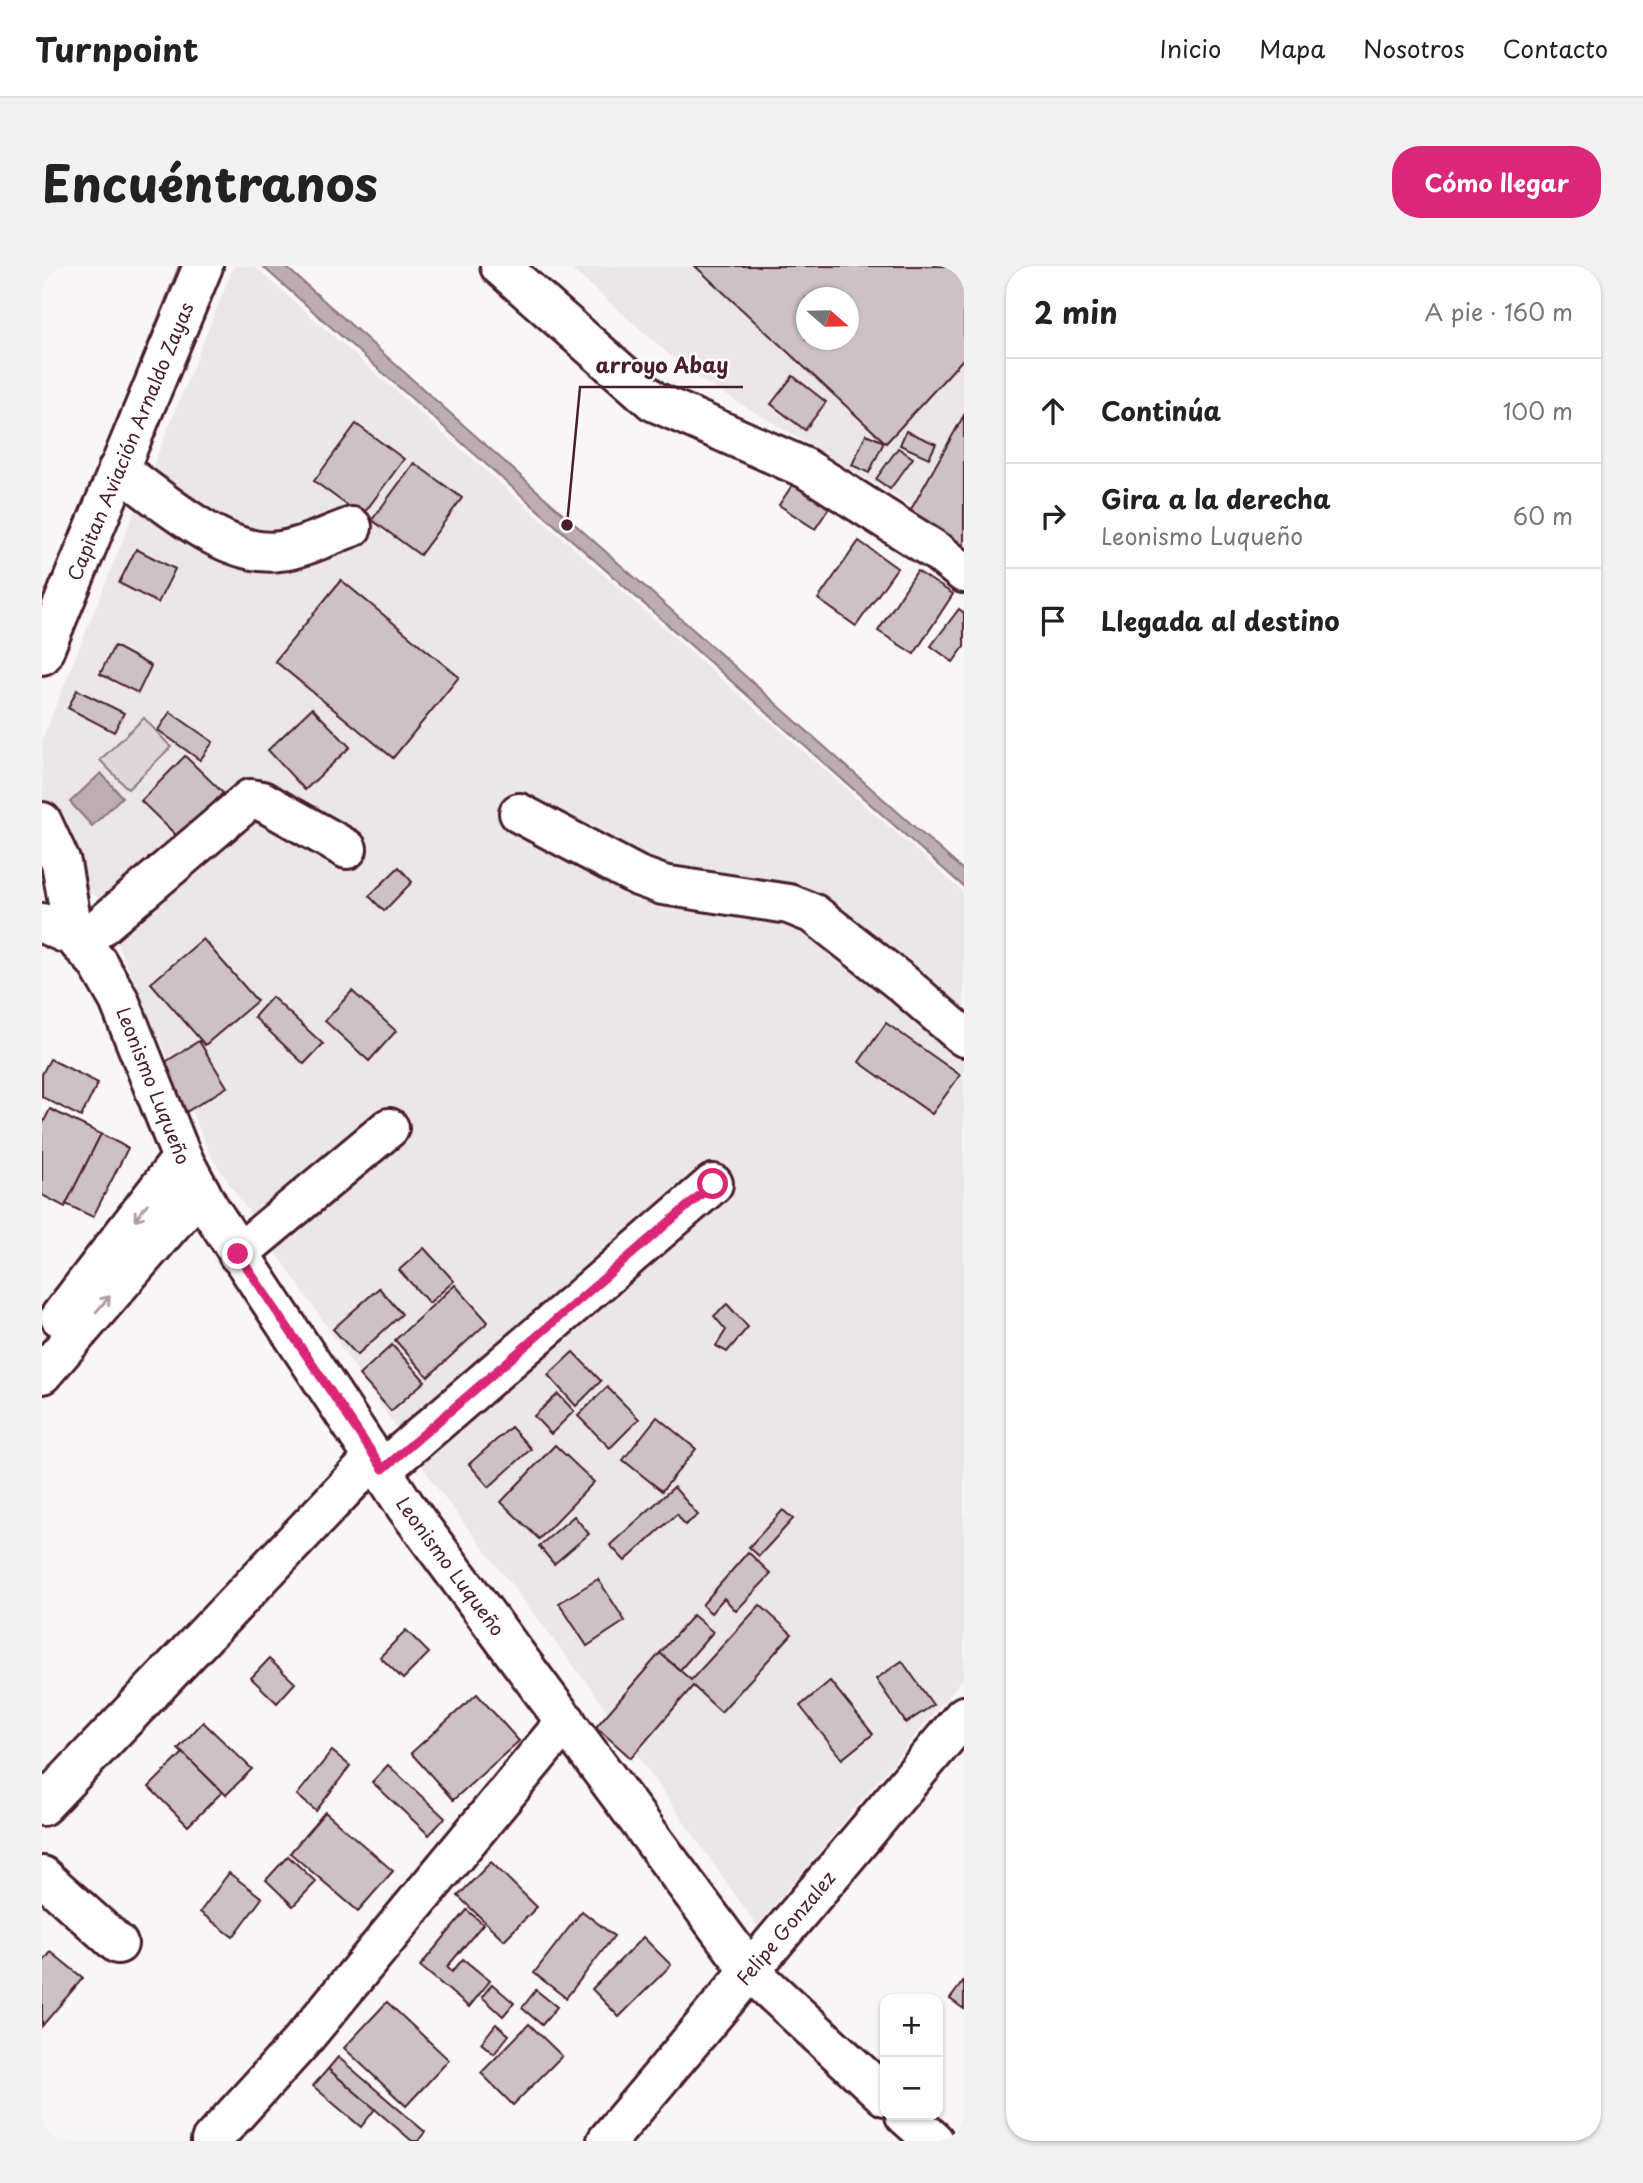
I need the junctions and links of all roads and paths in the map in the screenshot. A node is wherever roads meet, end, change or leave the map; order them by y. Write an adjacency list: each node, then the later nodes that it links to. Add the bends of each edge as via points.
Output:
1 (203, 266): 3 (street, Capitan Aviación Arnaldo Zayas)
2 (500, 266): 5 (street, via 653,401 805,468)
3 (118, 469): 4 (street, via 212,534 252,551 283,551); 6 (street, Capitan Aviación Arnaldo Zayas)
4 (352, 527)
5 (964, 573)
6 (42, 655)
7 (519, 813): 11 (street, via 663,885 789,904 814,914)
8 (42, 822): 10 (street, via 61,863)
9 (346, 849): 10 (street, via 262,801 250,799)
10 (65, 935): 13 (street, Leonismo Luqueño, via 97,962 119,1000)
11 (964, 1037)
12 (389, 1128): 16 (street)
13 (182, 1158): 15 (street, Leonismo Luqueño); 17 (street, one-way to 17)
14 (713, 1184): 19 (street)
15 (200, 1192): 16 (street, Leonismo Luqueño); 18 (street, one-way to 15)
16 (238, 1254): 19 (street, Leonismo Luqueño)
17 (42, 1340)
18 (42, 1374)
19 (379, 1463): 21 (street, Leonismo Luqueño, via 406,1507); 22 (street)
20 (964, 1716): 25 (street, Felipe Gonzalez)
21 (566, 1721): 25 (street, Leonismo Luqueño); 28 (street, via 300,2042)
22 (42, 1806)
23 (42, 1876): 24 (street)
24 (118, 1944)
25 (751, 1972): 26 (street, Leonismo Luqueño); 29 (street, Felipe Gonzalez)
26 (880, 2091)
27 (911, 2120): 30 (street)
28 (211, 2141)
29 (607, 2141)
30 (934, 2141)

